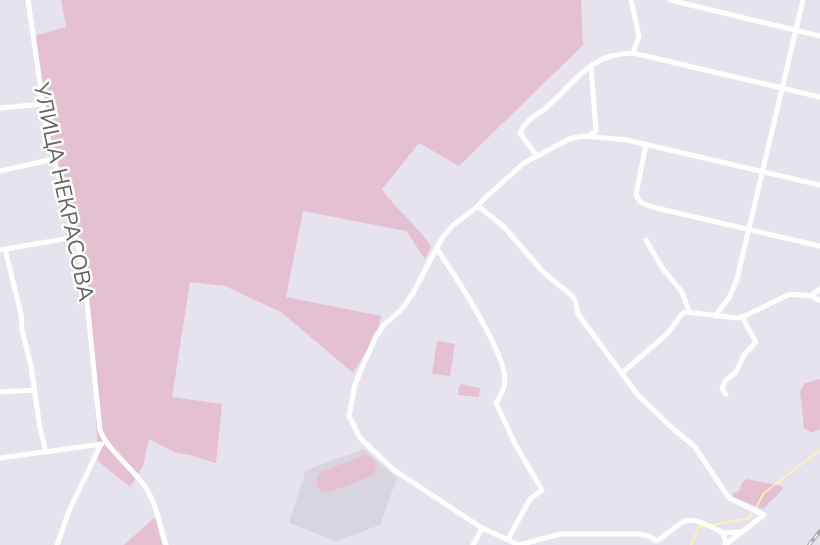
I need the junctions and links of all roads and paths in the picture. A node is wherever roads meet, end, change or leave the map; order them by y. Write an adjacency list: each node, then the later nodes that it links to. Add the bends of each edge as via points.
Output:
1 (28, 0): 12 (street, УЛИЦА НЕКРАСОВА)
2 (631, 0): 8 (street, via 639,35)
3 (670, 0): 5 (street)
4 (803, 0): 6 (street)
5 (695, 3): 6 (street)
6 (796, 30): 7 (street); 10 (street)
7 (820, 36)
8 (633, 53): 9 (street, via 613,55); 10 (street)
9 (591, 66): 14 (street, via 597,124 596,131); 16 (street, via 525,122 520,133)
10 (782, 88): 11 (street); 19 (street)
11 (820, 97)
12 (43, 104): 13 (street); 17 (street, УЛИЦА НЕКРАСОВА)
13 (0, 108)
14 (584, 137): 15 (street); 16 (street, via 569,139)
15 (646, 144): 19 (street); 22 (street, via 636,193 640,202)
16 (536, 155): 21 (street)
17 (54, 159): 18 (street); 23 (street, УЛИЦА НЕКРАСОВА)
18 (0, 171)
19 (762, 171): 20 (street); 22 (street)
20 (820, 184)
21 (478, 206): 26 (street, via 453,225); 34 (street, via 571,295 578,314)
22 (748, 229): 25 (street); 32 (street, via 734,286)
23 (76, 237): 27 (street); 38 (street, УЛИЦА НЕКРАСОВА)
24 (646, 240): 31 (street, via 682,292)
25 (820, 246)
26 (437, 249): 41 (street, via 413,293 377,334 355,384 349,416 360,438 394,470); 44 (street, via 466,292 496,352 505,379 496,404 542,490 530,499)
27 (3, 250): 35 (street, via 21,314)
28 (820, 289): 29 (street)
29 (810, 296): 30 (street); 33 (street, via 787,295)
30 (820, 301)
31 (689, 311): 32 (street); 34 (street)
32 (715, 316): 33 (street)
33 (742, 317): 37 (street, via 756,342 723,385)
34 (622, 373): 42 (street, via 637,394 695,447 729,498 764,515)
35 (34, 390): 36 (street); 39 (street)
36 (0, 392)
37 (726, 394)
38 (104, 443): 39 (street); 45 (street); 46 (street, УЛИЦА НЕКРАСОВА, via 127,464 148,492)
39 (46, 453): 40 (street)
40 (0, 458)
41 (482, 528): 44 (street); 47 (street)
42 (744, 531): 43 (street); 49 (street)
43 (723, 533): 48 (street, via 686,521 656,541 639,534 560,534); 49 (street)
44 (508, 539): 48 (street)
45 (57, 545)
46 (166, 545)
47 (472, 545)
48 (519, 545)
49 (725, 545)

